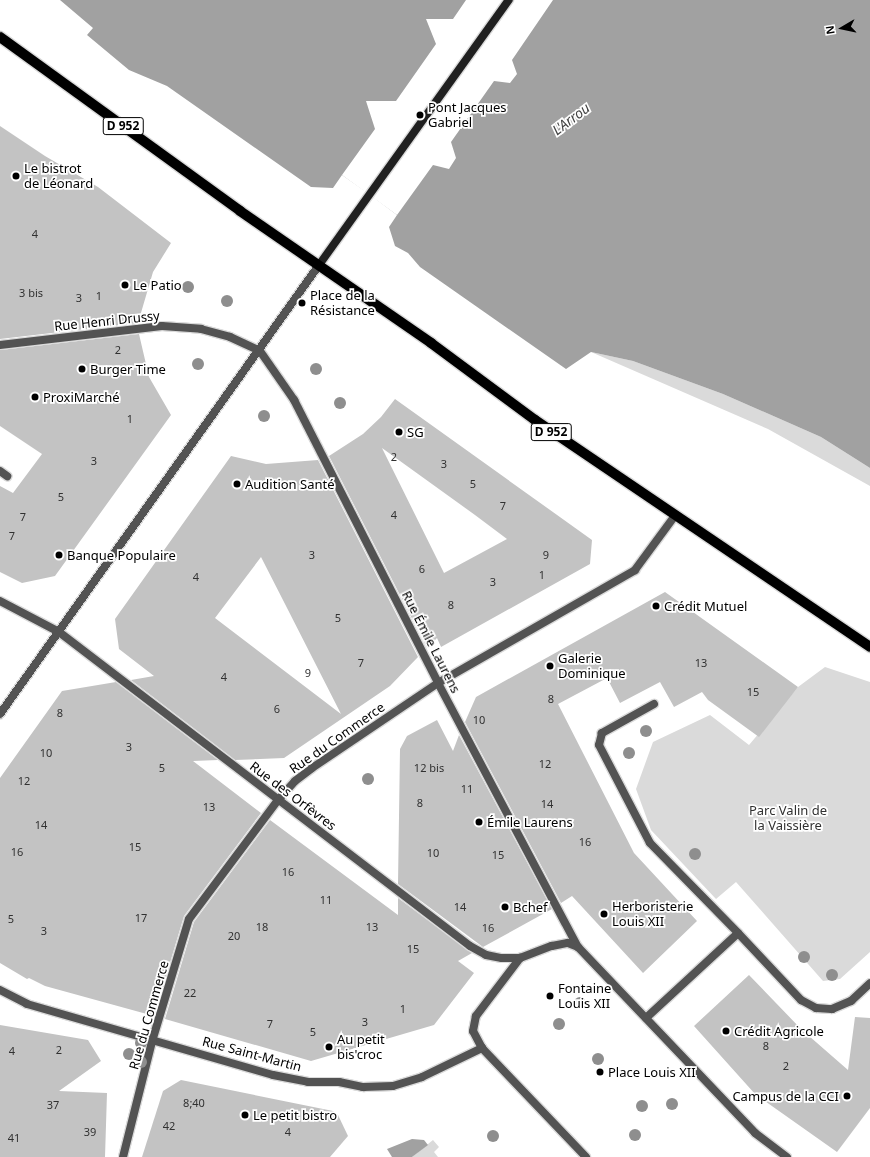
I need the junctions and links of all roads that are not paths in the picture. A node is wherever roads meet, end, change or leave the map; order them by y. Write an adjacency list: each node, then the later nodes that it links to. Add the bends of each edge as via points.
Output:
1 (509, 0): 3 (main road)
2 (0, 37): 3 (main road, D 952)
3 (319, 266): 5 (street); 8 (main road, D 952)
4 (0, 345): 5 (street, Rue Henri Drussy, via 162,326 202,329 230,337)
5 (260, 351): 10 (street); 12 (street, Rue Émile Laurens, via 294,400)
6 (0, 471): 7 (street)
7 (8, 476)
8 (674, 516): 11 (main road, D 952); 12 (street, Rue du Commerce, via 635,570)
9 (0, 601): 10 (street, Rue des Orfèvres)
10 (58, 632): 14 (street); 15 (street, Rue des Orfèvres)
11 (870, 647)
12 (438, 684): 15 (street, Rue du Commerce, via 312,768 295,781); 17 (street, Rue Émile Laurens)
13 (654, 704): 16 (street, via 602,733 599,746 650,843)
14 (0, 714)
15 (278, 800): 18 (street, Rue des Orfèvres, via 470,946 486,955); 22 (street, Rue du Commerce, via 189,920)
16 (738, 933): 19 (street, via 801,1000 816,1008 832,1009 851,1001); 21 (street)
17 (578, 947): 18 (street, via 568,943 552,946); 21 (street)
18 (520, 958): 23 (street, via 476,1016 473,1031)
19 (870, 983)
20 (0, 990): 22 (street, Rue Saint-Martin, via 27,1004)
21 (646, 1018): 26 (street, via 755,1133)
22 (153, 1038): 23 (street, Rue Saint-Martin, via 273,1075 363,1087 393,1086 422,1077); 24 (street, Rue du Commerce)
23 (482, 1048): 25 (street)
24 (124, 1157)
25 (586, 1157)
26 (787, 1157)

